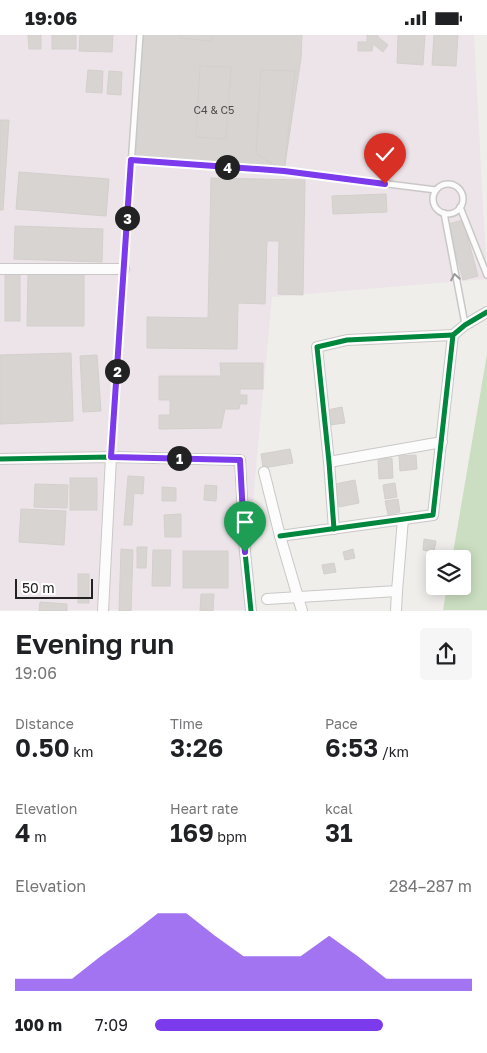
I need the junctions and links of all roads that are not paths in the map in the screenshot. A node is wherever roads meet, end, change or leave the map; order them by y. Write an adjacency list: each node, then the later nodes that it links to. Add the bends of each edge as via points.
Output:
1 (140, 35): 2 (lane)
2 (131, 160): 3 (lane, via 284,171); 7 (lane)
3 (436, 190): 4 (lane, via 444,184 458,188 463,197); 5 (lane, via 434,204)
4 (460, 207): 5 (lane, via 453,213); 8 (lane)
5 (444, 213): 10 (lane, one-way to 5)
6 (0, 269): 7 (street)
7 (124, 269): 13 (lane)
8 (487, 275)
9 (487, 312): 10 (street)
10 (465, 325): 11 (street)
11 (453, 335): 12 (street); 15 (street, via 347,340 317,347)
12 (442, 442): 15 (street); 17 (street, via 433,515)
13 (111, 457): 14 (street); 23 (street); 24 (street, via 240,460)
14 (0, 459)
15 (329, 462): 18 (street)
16 (264, 472): 19 (street)
17 (403, 519): 18 (street); 20 (street)
18 (334, 529): 19 (street)
19 (280, 536): 21 (street)
20 (397, 591): 21 (street); 26 (street)
21 (297, 597): 22 (street); 25 (street)
22 (267, 599)
23 (104, 611)
24 (251, 611)
25 (302, 611)
26 (396, 611)

